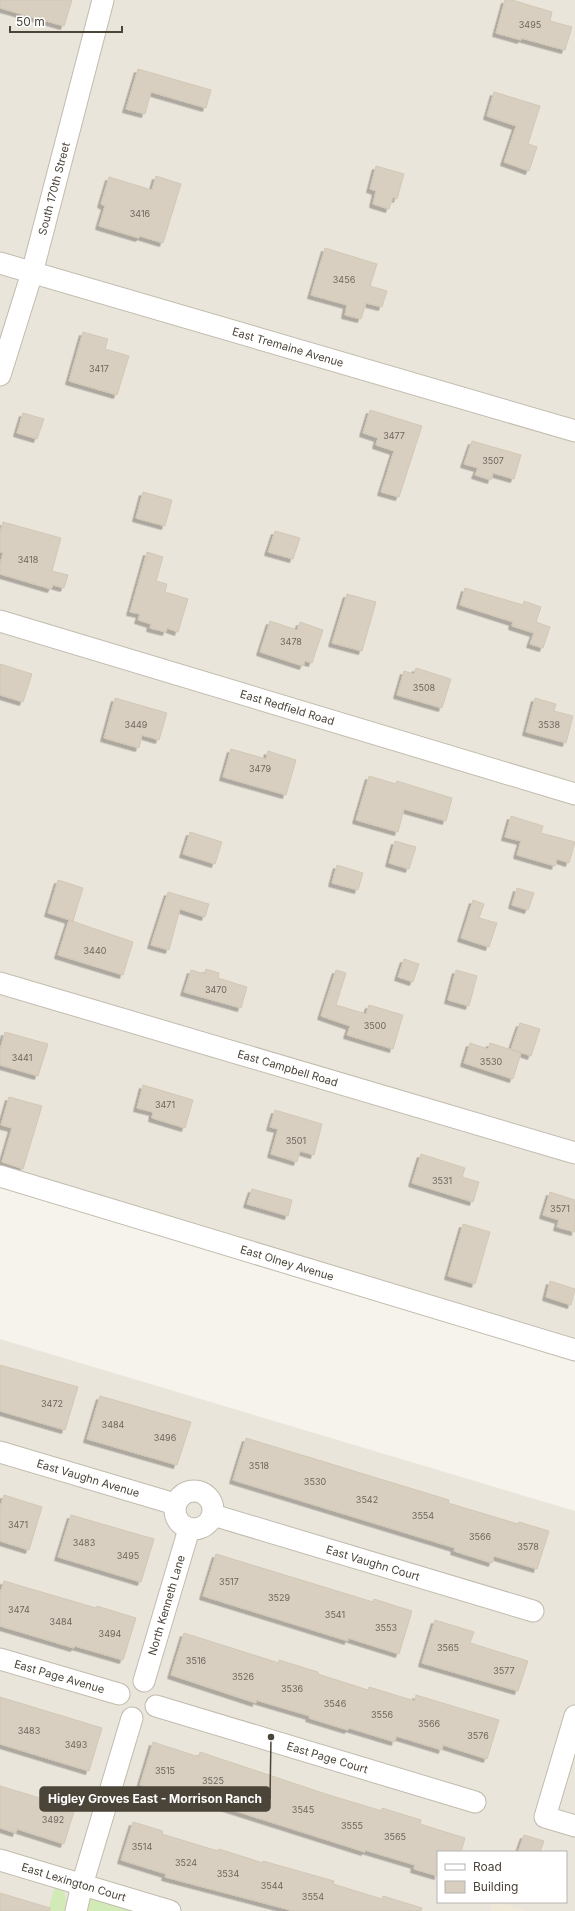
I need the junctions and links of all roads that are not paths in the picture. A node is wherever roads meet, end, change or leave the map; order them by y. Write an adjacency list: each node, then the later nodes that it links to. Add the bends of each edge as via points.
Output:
1 (104, 0): 3 (street, South 170th Street)
2 (0, 263): 3 (street, East Tremaine Avenue)
3 (32, 273): 4 (street, South 170th Street); 5 (street, East Tremaine Avenue)
4 (0, 375)
5 (575, 431)
6 (0, 621): 7 (street, East Redfield Road)
7 (575, 794)
8 (0, 983): 9 (street, East Campbell Road)
9 (575, 1153)
10 (0, 1176): 11 (street, East Olney Avenue)
11 (575, 1350)
12 (0, 1452): 13 (street, East Vaughn Avenue)
13 (175, 1504): 14 (street, via 185,1493 199,1492 212,1502); 15 (street, via 176,1518)
14 (213, 1515): 15 (street, via 203,1528); 16 (street, East Vaughn Court)
15 (188, 1529): 18 (street, North Kenneth Lane)
16 (533, 1611)
17 (0, 1659): 19 (street, East Page Avenue)
18 (144, 1681): 19 (street, via 129,1682); 20 (street, via 155,1692)
19 (119, 1694): 22 (street, via 118,1702 121,1709)
20 (156, 1706): 22 (street, via 147,1716 140,1719); 23 (street, East Page Court)
21 (575, 1716): 24 (street, via 545,1817)
22 (132, 1718): 26 (street)
23 (475, 1802)
24 (575, 1826)
25 (0, 1860): 26 (street, East Lexington Court)
26 (82, 1885): 27 (street); 28 (street, East Lexington Court)
27 (76, 1911)
28 (170, 1911)

